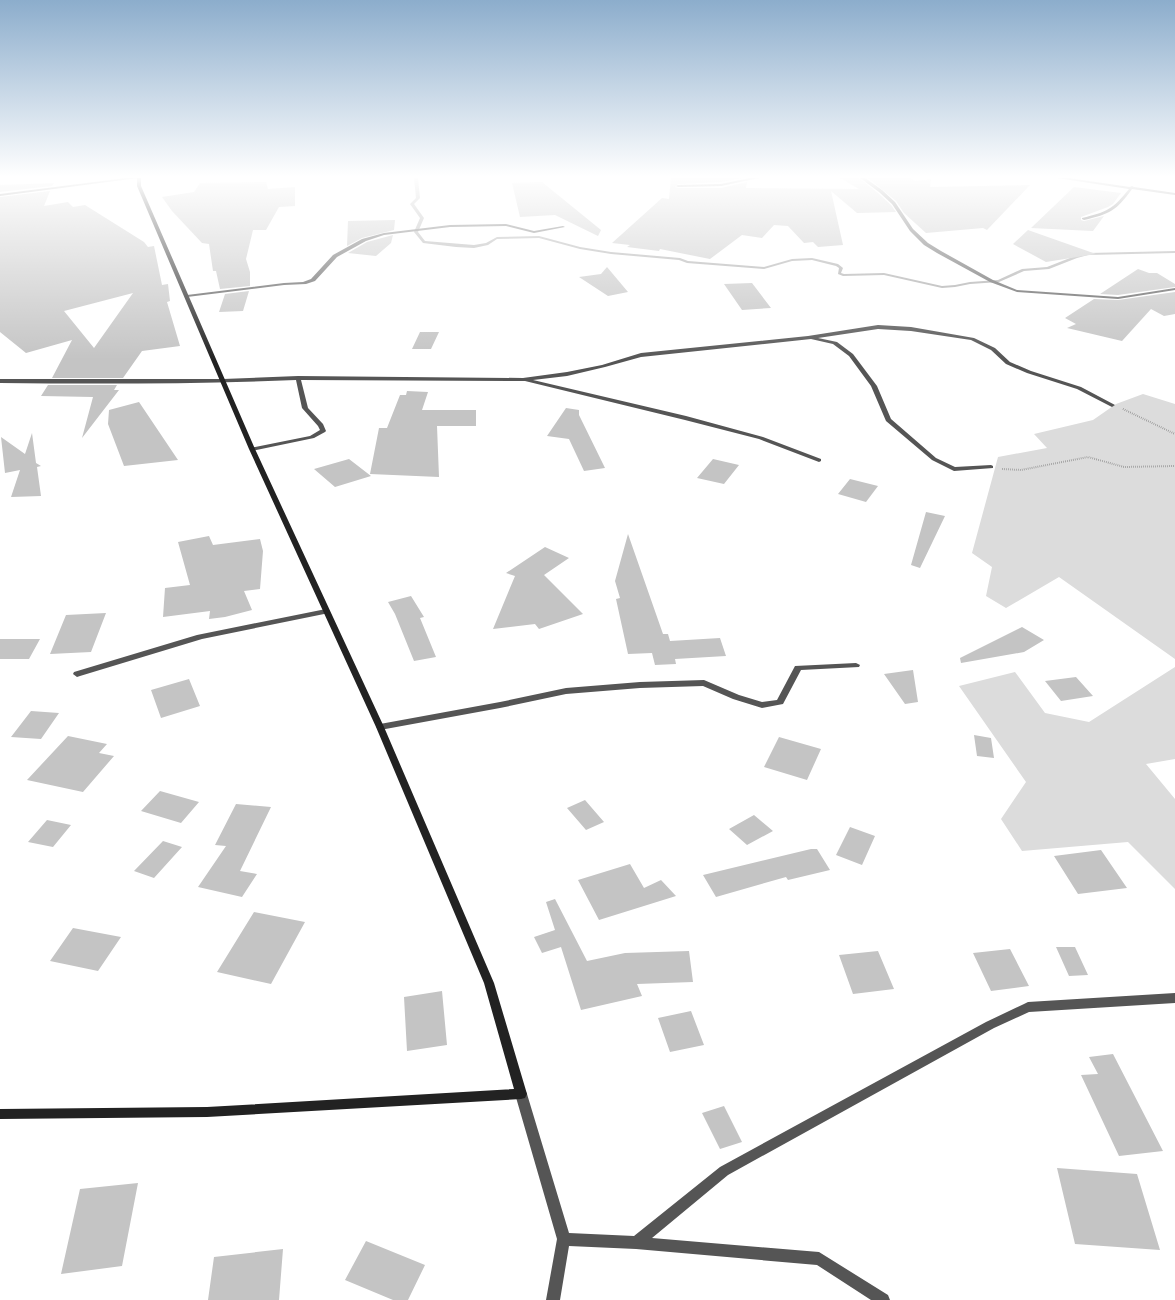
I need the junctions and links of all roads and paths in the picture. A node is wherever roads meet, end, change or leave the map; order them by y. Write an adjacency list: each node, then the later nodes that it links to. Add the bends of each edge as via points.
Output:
1 (162, 239): 5 (street)
2 (369, 239): 5 (street, via 335,256 313,280 304,283)
3 (921, 239): 4 (street, via 928,246 989,282 1017,291 1118,298)
4 (1175, 289)
5 (187, 296): 10 (street)
6 (808, 338): 8 (street, via 641,355 567,374); 11 (street, via 878,327 911,329 972,339 993,349 1008,363 1079,388); 16 (street, via 835,343 851,355 874,386 888,420 934,459 954,469)
7 (298, 378): 8 (street); 10 (street); 13 (street, via 305,408 323,431 312,437)
8 (523, 380): 14 (street, via 761,438)
9 (0, 381): 10 (street)
10 (223, 381): 13 (street)
11 (1112, 405): 12 (path)
12 (1175, 434)
13 (252, 449): 17 (street)
14 (820, 460)
15 (1175, 466): 16 (path, via 1124,467 1088,457 1021,470)
16 (992, 468)
17 (326, 610): 19 (street, via 200,637); 20 (street)
18 (856, 665): 20 (street, via 798,668 780,702 762,705 704,683 640,684 566,691)
19 (78, 674)
20 (380, 727): 22 (street, via 489,983)
21 (1175, 998): 25 (street, via 1028,1007 990,1025 724,1171)
22 (520, 1094): 23 (street, via 207,1112); 24 (street)
23 (0, 1114)
24 (564, 1239): 25 (street); 26 (street)
25 (636, 1243): 27 (street, via 819,1259)
26 (553, 1300)
27 (883, 1300)

